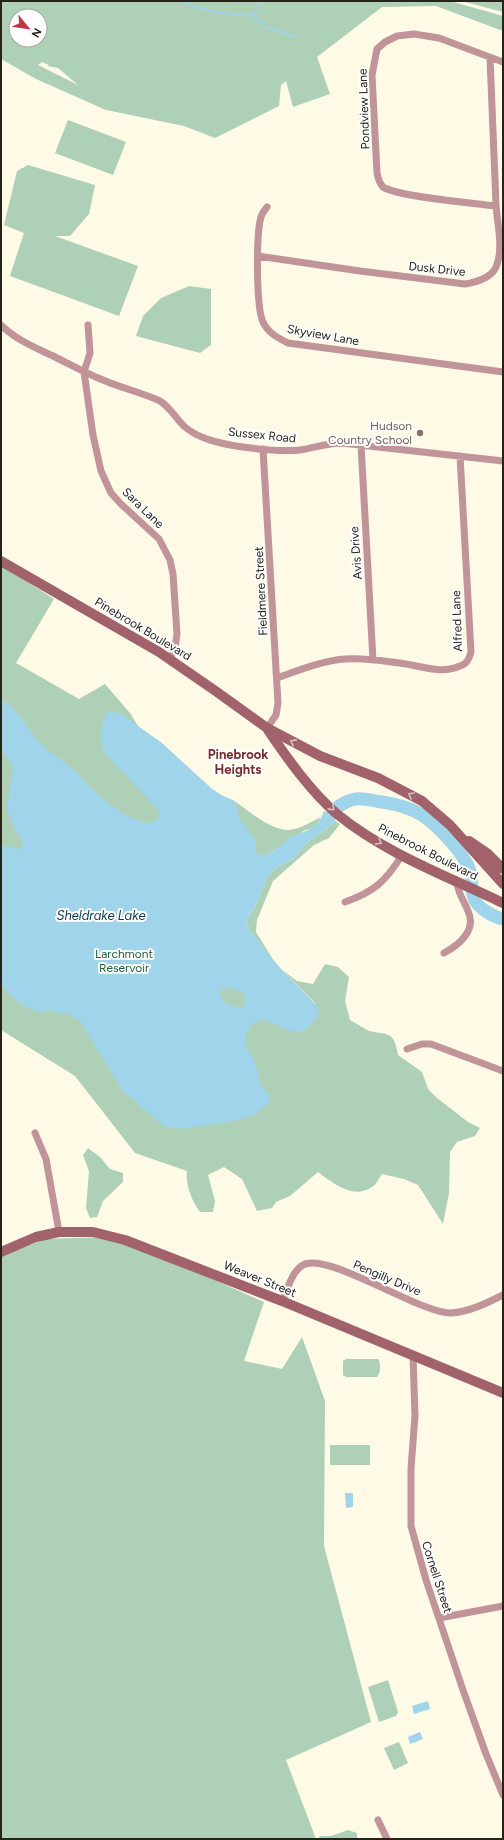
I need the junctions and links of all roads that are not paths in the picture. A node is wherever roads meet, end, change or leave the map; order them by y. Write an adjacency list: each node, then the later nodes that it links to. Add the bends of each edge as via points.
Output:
1 (490, 58): 2 (street, Pondview Lane); 3 (street, Dusk Drive); 3 (street, Pondview Lane, via 439,38 407,33 385,42 377,49 372,75 377,173 382,185 388,190 404,194)
2 (503, 62)
3 (496, 206): 5 (street, Dusk Drive, via 499,259 491,274 477,282 465,284)
4 (267, 207): 5 (street, Skyview Lane, via 260,218)
5 (258, 256): 9 (street, Skyview Lane, via 260,312 267,329 281,340)
6 (1, 325): 8 (street, Sussex Road, via 22,340)
7 (88, 325): 8 (street, Sara Lane, via 90,353)
8 (84, 372): 11 (street, Sussex Road, via 160,402 170,409 184,426 202,438); 15 (street, Sara Lane, via 101,471 111,493 160,539 170,560 177,634)
9 (503, 372)
10 (361, 445): 11 (street, Sussex Road, via 330,443 298,450); 12 (street, Sussex Road); 16 (street, Avis Drive)
11 (263, 449): 17 (street, Fieldmere Street)
12 (460, 456): 13 (street, Sussex Road); 16 (street, Alfred Lane, via 471,652 469,659 460,666 432,669)
13 (503, 461)
14 (1, 560): 15 (street, Pinebrook Boulevard)
15 (170, 660): 18 (street, Pinebrook Boulevard)
16 (373, 660): 17 (street, Alfred Lane, via 326,662)
17 (277, 678): 18 (street, Fieldmere Street, via 278,711)
18 (266, 728): 19 (street, Pinebrook Boulevard, one-way to 18, via 413,796 378,778 320,756); 20 (street, Pinebrook Boulevard, one-way to 20, via 284,754 331,808 368,836)
19 (456, 832): 21 (street, via 488,854); 22 (street, Pinebrook Boulevard)
20 (402, 855): 23 (street, Pinebrook Boulevard); 25 (street, via 376,888)
21 (503, 869)
22 (500, 881): 24 (street, via 492,889)
23 (461, 883): 24 (street, Pinebrook Boulevard); 27 (street, via 458,892 470,913 469,925 460,944)
24 (481, 893): 26 (street, Pinebrook Boulevard)
25 (345, 902)
26 (502, 904)
27 (444, 953)
28 (407, 1049): 29 (street, via 431,1044)
29 (503, 1071)
30 (35, 1133): 31 (street, via 46,1159)
31 (59, 1232): 32 (street, Weaver Street, via 36,1237); 34 (street, Weaver Street, via 93,1232 125,1240)
32 (1, 1252)
33 (503, 1295): 34 (street, Pengilly Drive, via 462,1311 444,1312 331,1267 308,1263 296,1271)
34 (282, 1301): 35 (street, Weaver Street)
35 (413, 1355): 36 (street, Weaver Street); 38 (street, Cornell Street, via 415,1416 411,1468 411,1526)
36 (503, 1393)
37 (503, 1606): 38 (street)
38 (438, 1618): 39 (street, Cornell Street, via 483,1747)
39 (503, 1795)
40 (378, 1820): 41 (street)
41 (387, 1839)

